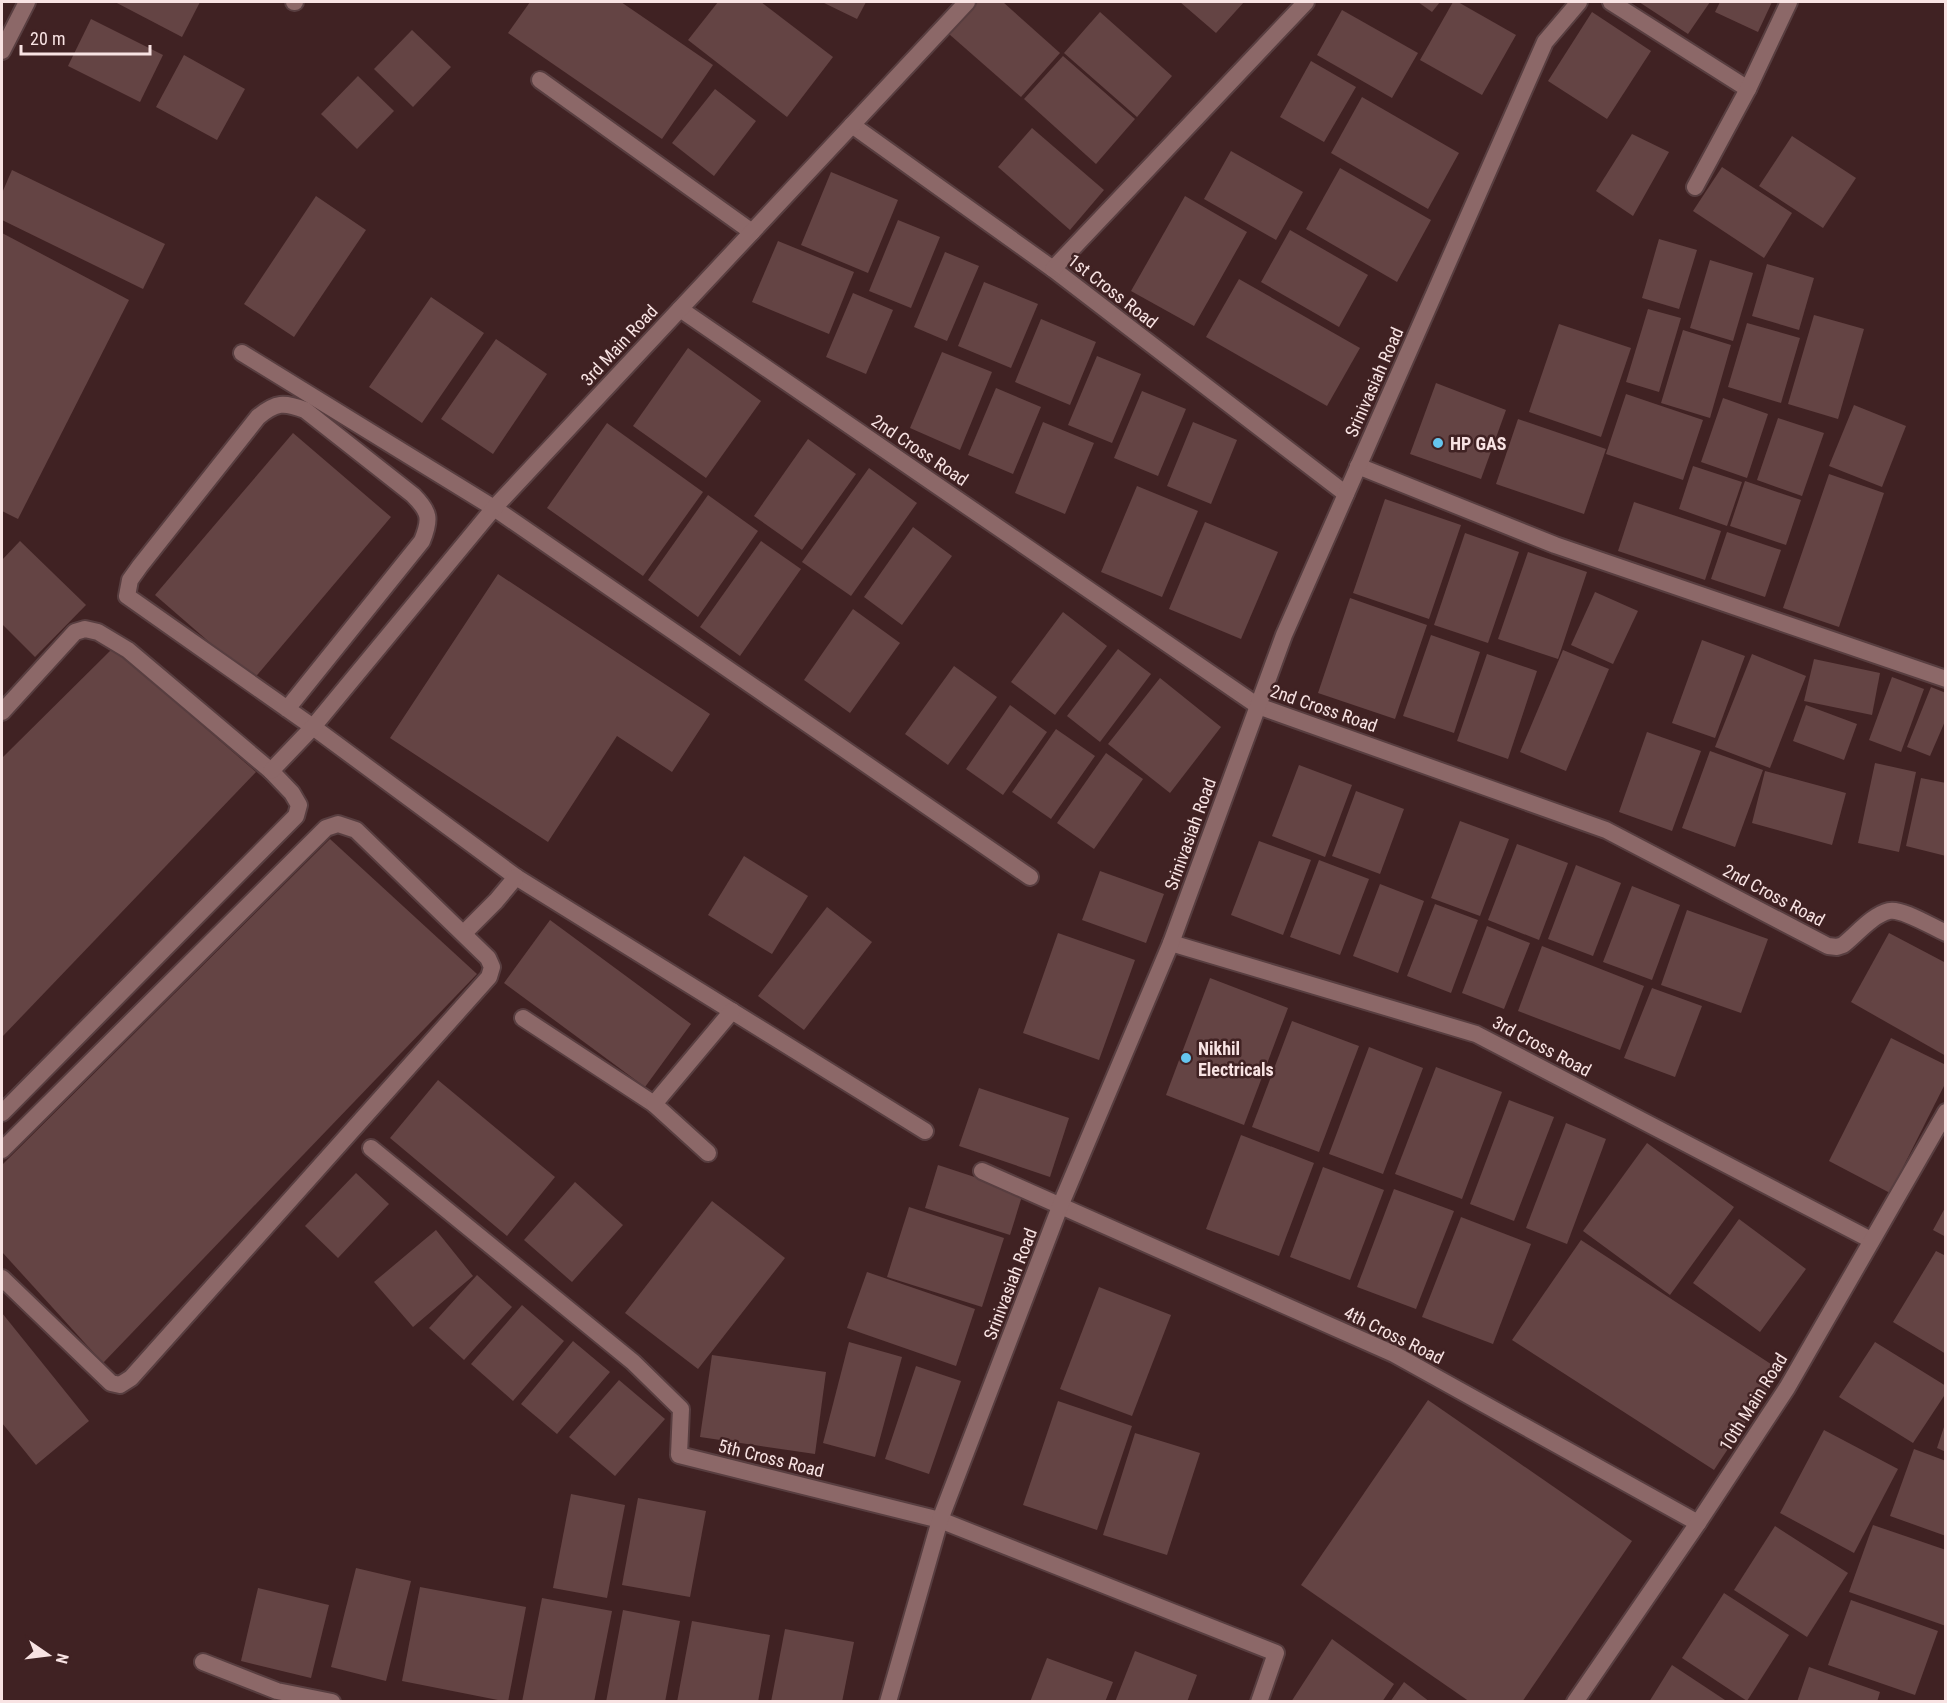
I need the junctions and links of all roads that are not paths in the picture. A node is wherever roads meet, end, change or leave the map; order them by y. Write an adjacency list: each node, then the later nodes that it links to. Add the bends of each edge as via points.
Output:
1 (27, 2): 7 (street)
2 (967, 2): 10 (street, 3rd Main Road)
3 (1306, 2): 13 (street)
4 (1579, 2): 16 (street, Srinivasiah Road, via 1545,42)
5 (1611, 2): 9 (street)
6 (1789, 2): 9 (street)
7 (2, 51)
8 (540, 80): 12 (street)
9 (1748, 88): 11 (street)
10 (852, 125): 12 (street, 3rd Main Road); 13 (street, 1st Cross Road)
11 (1695, 187)
12 (752, 232): 14 (street, 3rd Main Road)
13 (1053, 269): 17 (street, 1st Cross Road)
14 (680, 309): 18 (street, 3rd Main Road); 20 (street, 2nd Cross Road)
15 (242, 353): 18 (street)
16 (1358, 466): 17 (street, Srinivasiah Road); 19 (street, via 1555,545)
17 (1346, 494): 20 (street, Srinivasiah Road, via 1284,635)
18 (494, 508): 23 (street, 3rd Main Road); 25 (street)
19 (1946, 679)
20 (1258, 706): 28 (street, 2nd Cross Road, via 1606,830 1828,946 1843,945 1890,911 1901,912); 29 (street, Srinivasiah Road)
21 (287, 709): 21 (street, via 422,541 429,524 423,505 413,495 305,410 286,403 269,408 258,417 140,566 130,580 127,596); 23 (street)
22 (2, 712): 24 (street, via 75,632 85,629 98,632 128,650)
23 (313, 727): 24 (street, 3rd Main Road); 26 (street)
24 (271, 771): 34 (street, via 299,805 296,816)
25 (1030, 877)
26 (516, 878): 27 (street); 30 (street)
27 (464, 933): 37 (street, via 356,830 338,824 326,828); 42 (street, via 489,958 489,977 131,1378 120,1385 111,1383)
28 (1946, 933)
29 (1171, 943): 40 (street, Srinivasiah Road); 41 (street, 3rd Cross Road, via 1476,1034)
30 (732, 1011): 32 (street); 35 (street)
31 (523, 1018): 32 (street)
32 (654, 1104): 38 (street)
33 (1946, 1112): 41 (street, 10th Main Road)
34 (2, 1113)
35 (925, 1131)
36 (371, 1148): 43 (street, 5th Cross Road, via 633,1362 681,1410 679,1455)
37 (2, 1150)
38 (708, 1153)
39 (982, 1171): 40 (street, 4th Cross Road)
40 (1061, 1204): 43 (street, Srinivasiah Road); 44 (street, 4th Cross Road, via 1394,1354)
41 (1871, 1240): 44 (street, 10th Main Road, via 1787,1388)
42 (2, 1278)
43 (940, 1520): 47 (street, Srinivasiah Road); 48 (street, 5th Cross Road, via 1276,1653)
44 (1698, 1523): 49 (street, 10th Main Road)
45 (203, 1662): 46 (street, via 277,1691)
46 (332, 1701)
47 (888, 1701)
48 (1259, 1701)
49 (1575, 1701)

